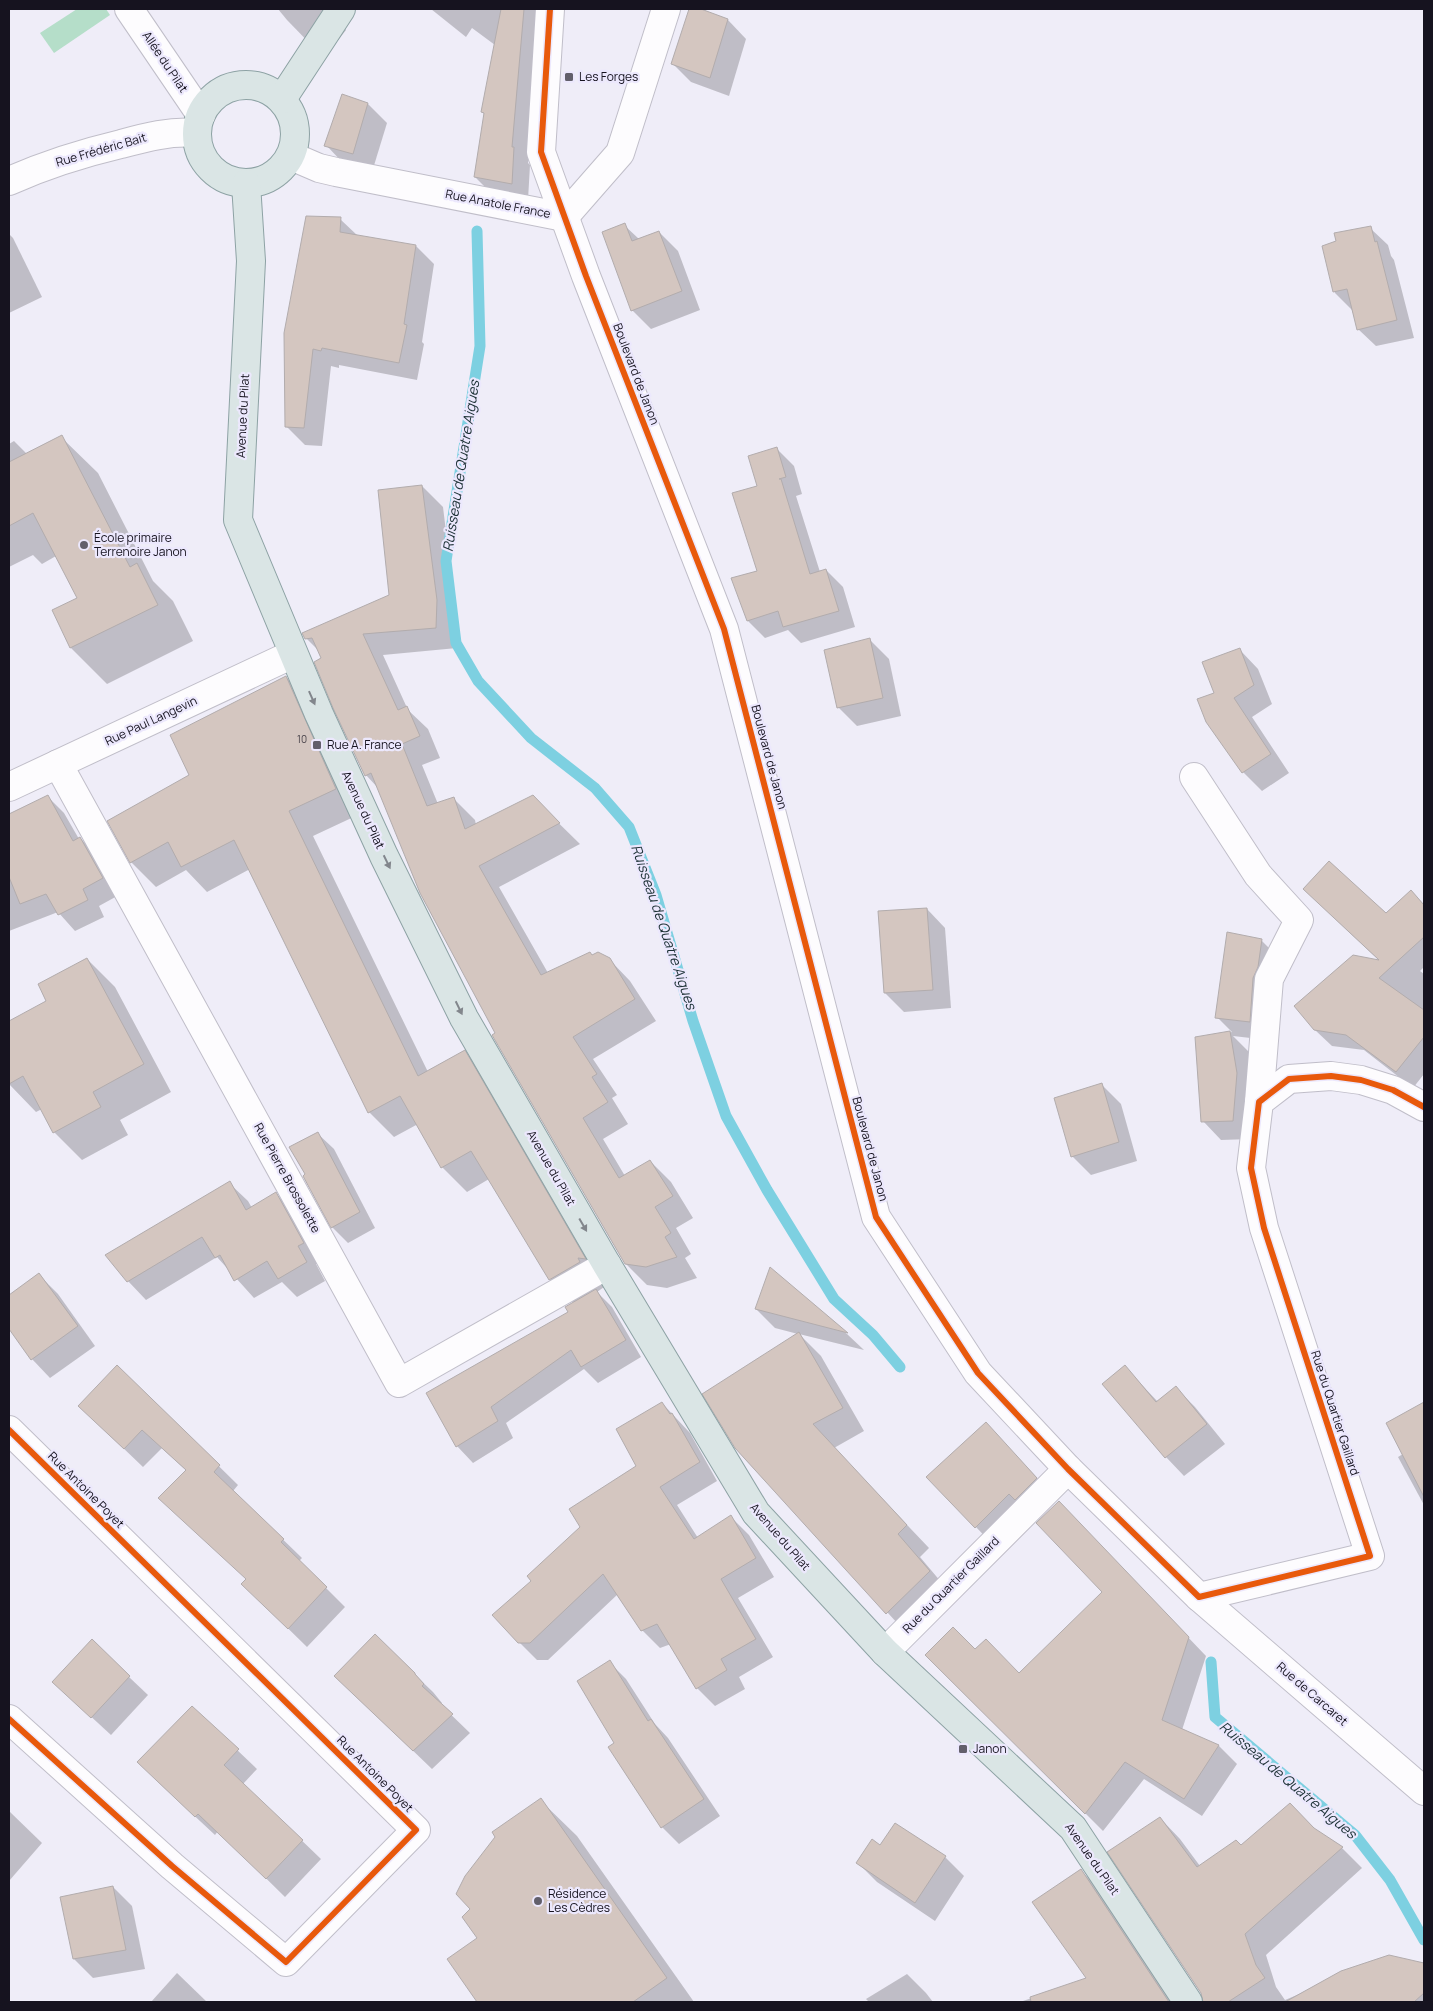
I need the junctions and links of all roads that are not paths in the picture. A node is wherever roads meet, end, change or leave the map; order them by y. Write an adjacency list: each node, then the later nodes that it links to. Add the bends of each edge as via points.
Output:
1 (129, 9): 6 (street, Allée du Pilat)
2 (341, 9): 5 (main road)
3 (550, 9): 10 (street, Boulevard de Janon, via 541,152)
4 (666, 9): 10 (street, Rue Anatole France, via 620,152)
5 (282, 100): 6 (main road, via 253,85 237,86 222,91 209,101); 7 (main road, via 295,126)
6 (198, 124): 8 (street, Rue Frédéric Bait, via 43,166); 9 (main road, via 198,149 206,163 216,174)
7 (291, 156): 9 (main road, via 272,176); 10 (street, Rue Anatole France, via 336,172)
8 (9, 181)
9 (246, 184): 11 (main road, Avenue du Pilat, via 251,261 238,520)
10 (564, 217): 19 (street, Boulevard de Janon, via 724,629 876,1217 978,1373)
11 (293, 654): 12 (street, Rue Paul Langevin); 17 (main road, Avenue du Pilat, one-way to 17, via 384,856 464,1018)
12 (58, 764): 14 (street, Rue Paul Langevin); 17 (street, Rue Pierre Brossolette, via 399,1383)
13 (1194, 777): 15 (street, via 1258,875 1299,920 1269,979)
14 (9, 786)
15 (1260, 1102): 16 (street, via 1289,1079 1331,1076 1361,1080 1392,1090); 20 (street, Rue du Quartier Gaillard, via 1251,1168 1264,1228 1370,1556)
16 (1424, 1107)
17 (607, 1264): 21 (main road, Avenue du Pilat, via 756,1513)
18 (9, 1430): 22 (street, Rue Antoine Poyet, via 416,1830 286,1962 172,1866)
19 (1068, 1469): 20 (street); 21 (street, Rue du Quartier Gaillard)
20 (1199, 1596): 23 (street, Rue de Carcaret)
21 (884, 1652): 24 (main road, Avenue du Pilat, via 1073,1828)
22 (9, 1719)
23 (1424, 1791)
24 (1188, 2002)

